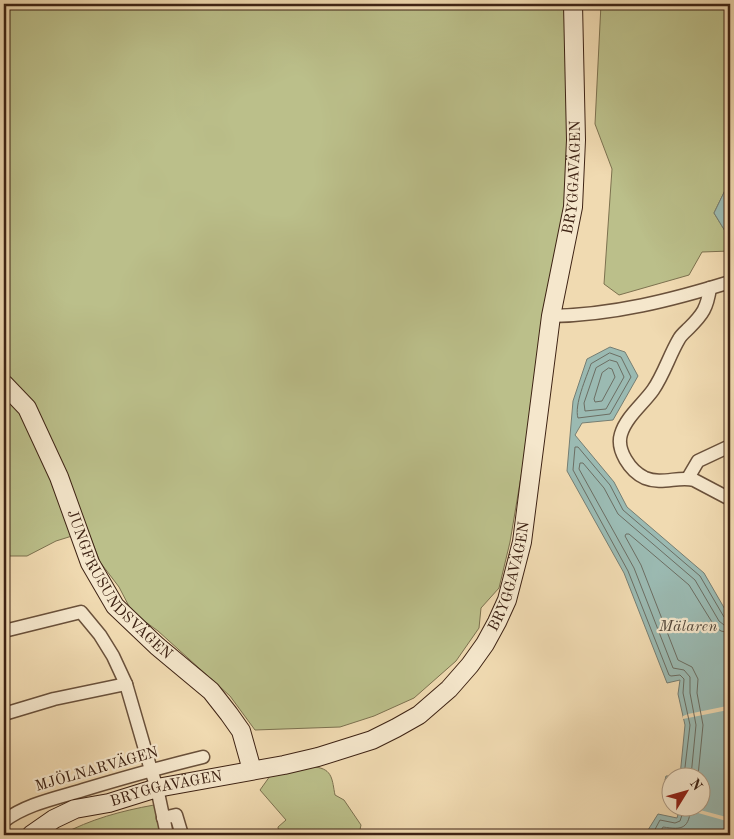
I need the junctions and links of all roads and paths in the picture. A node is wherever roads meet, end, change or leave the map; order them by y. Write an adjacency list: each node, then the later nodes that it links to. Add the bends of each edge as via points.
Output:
1 (573, 4): 4 (main road, BRYGGAVÄGEN, via 576,140 573,207)
2 (730, 282): 3 (street)
3 (710, 288): 4 (street, via 647,305 596,314); 7 (street, via 708,304 702,315 680,338 659,381 628,420 621,435 621,450 627,462 643,477 663,482)
4 (551, 316): 14 (main road, BRYGGAVÄGEN, via 522,542 506,600 485,644 449,689 396,728 372,740 318,757)
5 (4, 384): 14 (main road, JUNGFRUSUNDSVÄGEN, via 26,408 59,477 90,563 115,606 211,691 241,731)
6 (730, 446): 7 (street, via 698,461)
7 (688, 478): 8 (street)
8 (730, 499)
9 (4, 631): 10 (street, via 81,612 100,635)
10 (126, 684): 11 (street, via 54,698); 13 (street)
11 (4, 714)
12 (202, 757): 13 (street, MJÖLNARVÄGEN)
13 (150, 770): 15 (street); 17 (street, MJÖLNARVÄGEN, via 43,802)
14 (252, 770): 15 (main road, BRYGGAVÄGEN)
15 (157, 788): 16 (street); 18 (main road, BRYGGAVÄGEN, via 109,803 75,809)
16 (163, 818): 19 (street); 20 (street, via 176,815)
17 (4, 821)
18 (31, 835)
19 (167, 835)
20 (182, 835)

